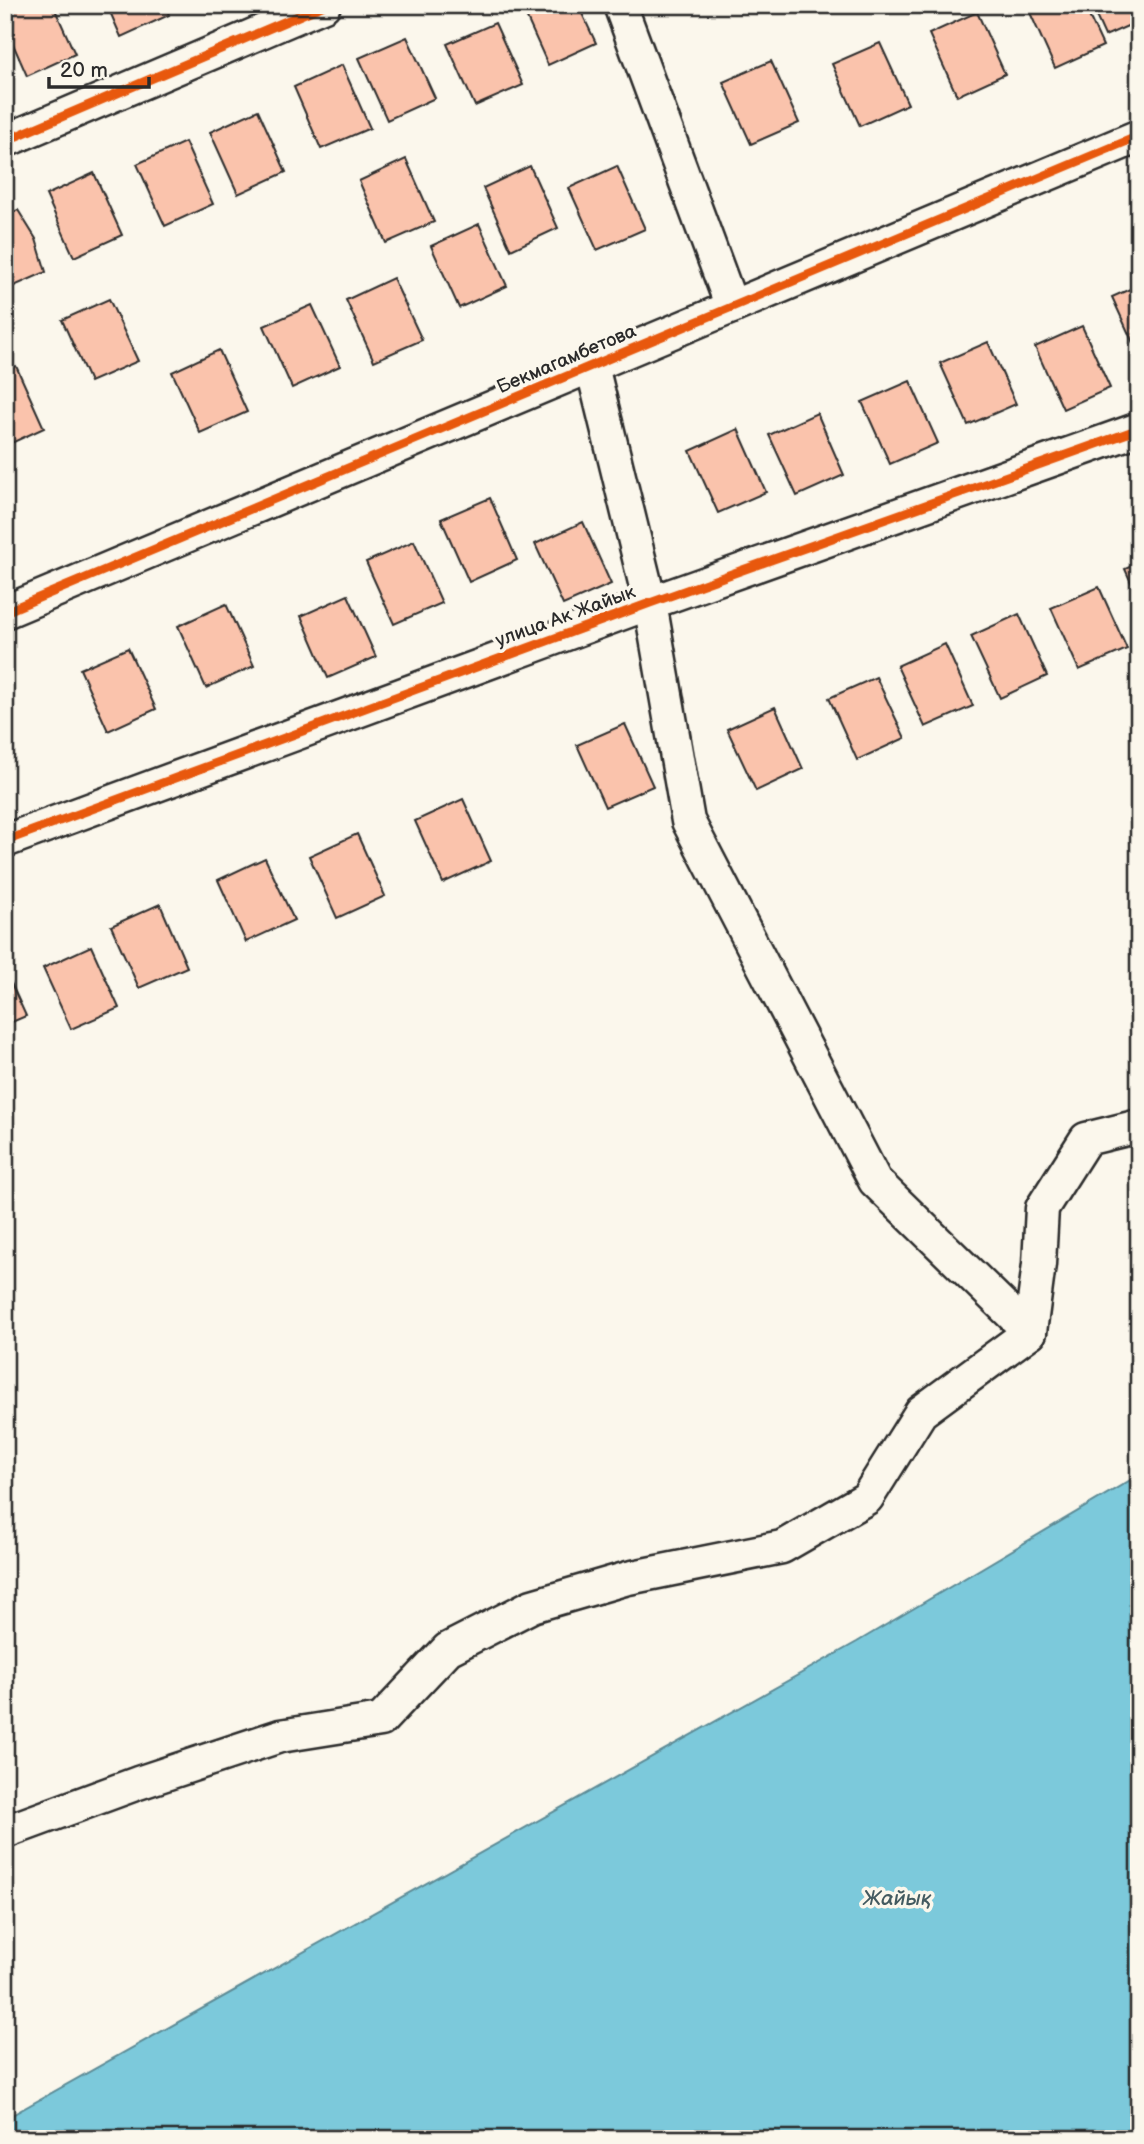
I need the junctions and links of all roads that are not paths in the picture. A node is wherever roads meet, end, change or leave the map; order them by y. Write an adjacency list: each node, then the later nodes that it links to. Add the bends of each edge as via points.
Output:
1 (324, 5): 4 (street)
2 (620, 5): 5 (street)
3 (1139, 136): 5 (street, Бекмагамбетова)
4 (5, 142)
5 (732, 307): 6 (street, Бекмагамбетова)
6 (592, 366): 8 (street); 9 (street, Бекмагамбетова)
7 (1139, 429): 8 (street, улица Ак Жайык)
8 (650, 603): 10 (street, улица Ак Жайык); 12 (street, via 688,821 875,1181)
9 (5, 612)
10 (5, 841)
11 (1139, 1126): 12 (street, via 1086,1139 1042,1208)
12 (1030, 1332): 13 (street, via 922,1412 867,1498 782,1547 628,1578 532,1606 448,1649 381,1720 280,1737)
13 (5, 1832)

